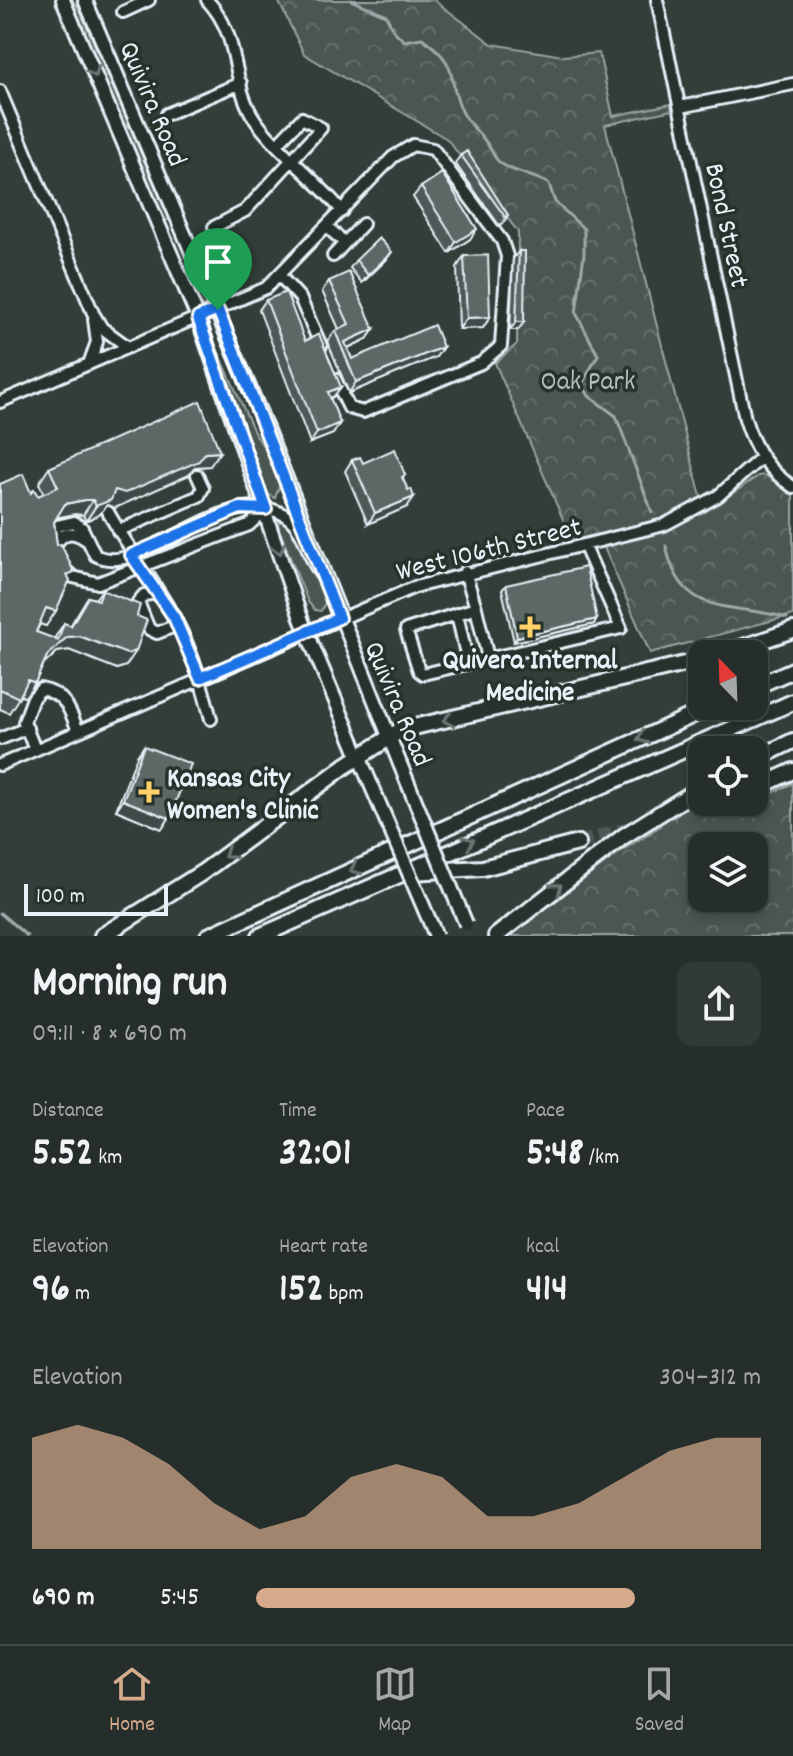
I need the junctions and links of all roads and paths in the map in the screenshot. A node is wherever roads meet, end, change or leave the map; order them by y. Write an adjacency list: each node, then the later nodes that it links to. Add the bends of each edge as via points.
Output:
1 (63, 0): 23 (main road, Quivira Road, one-way to 23)
2 (85, 0): 21 (main road, Quivira Road)
3 (149, 0): 6 (street)
4 (207, 0): 7 (street, via 229,32)
5 (657, 0): 10 (street, Bond Street)
6 (123, 12)
7 (241, 83): 11 (street); 12 (street, via 254,119)
8 (793, 84): 10 (street)
9 (0, 91): 22 (street)
10 (680, 107): 29 (street, Bond Street, via 745,419)
11 (167, 114)
12 (278, 143): 13 (street); 13 (street, via 302,118 321,128)
13 (293, 158): 14 (street); 17 (street, via 245,211)
14 (342, 211): 16 (street); 27 (street, via 393,157 413,145 433,149 506,249 505,325 499,349 481,363 375,408 355,412)
15 (363, 224): 18 (street)
16 (326, 226): 18 (street); 20 (street)
17 (214, 227)
18 (345, 243): 19 (street)
19 (333, 256)
20 (280, 276): 21 (street); 25 (street, via 300,298)
21 (218, 310): 23 (street); 39 (main road, Quivira Road)
22 (93, 313): 24 (street, via 102,328); 26 (street, via 97,342)
23 (198, 318): 24 (street); 32 (main road, Quivira Road)
24 (128, 347): 26 (street)
25 (326, 358)
26 (89, 364): 28 (street)
27 (332, 372)
28 (0, 402)
29 (762, 457): 31 (street); 35 (street, West 106th Street, via 734,485 686,516)
30 (197, 475): 34 (street, via 203,488 199,496)
31 (793, 487)
32 (266, 509): 36 (street, via 240,508); 37 (street, via 249,525); 39 (street, via 297,525); 46 (main road, Quivira Road, one-way to 46)
33 (108, 512): 34 (street)
34 (118, 531): 36 (street)
35 (585, 547): 38 (street, West 106th Street); 48 (street, via 621,628)
36 (131, 555): 37 (street); 37 (street, via 119,560 95,555 74,522 64,522 52,532 65,573 98,583)
37 (140, 567): 40 (street)
38 (465, 572): 41 (street); 43 (street, West 106th Street)
39 (324, 578): 43 (main road, Quivira Road)
40 (157, 593): 44 (street); 44 (street, via 138,602 149,629 157,633)
41 (476, 608): 42 (street); 48 (street)
42 (457, 614): 49 (street); 49 (street, via 406,630 423,674)
43 (339, 618): 46 (street, West 106th Street); 59 (main road, Quivira Road)
44 (177, 625): 52 (street)
45 (793, 630): 47 (highway)
46 (306, 632): 52 (street, West 106th Street); 64 (main road, Quivira Road)
47 (764, 640)
48 (488, 658): 49 (street)
49 (468, 663)
50 (688, 663): 59 (highway, one-way to 59, via 401,730)
51 (789, 670): 53 (highway)
52 (200, 678): 56 (street); 58 (street, West 106th Street)
53 (768, 680)
54 (793, 702): 70 (highway, one-way to 54)
55 (688, 717): 73 (highway, one-way to 73)
56 (211, 719)
57 (27, 728): 58 (street, via 24,722 41,689 65,700); 60 (street); 62 (street)
58 (78, 731): 62 (street, West 106th Street)
59 (389, 738): 64 (highway); 71 (main road, Quivira Road, bridge)
60 (0, 739)
61 (793, 741): 63 (highway)
62 (35, 750): 65 (street, West 106th Street)
63 (768, 753)
64 (359, 757): 72 (highway, one-way to 72, via 203,872); 75 (main road, Quivira Road, bridge)
65 (0, 765)
66 (793, 771): 67 (highway)
67 (768, 783)
68 (688, 796): 76 (highway, one-way to 68, via 624,836)
69 (578, 843): 70 (highway, via 483,868)
70 (398, 873): 74 (highway)
71 (469, 930)
72 (102, 936)
73 (208, 936)
74 (260, 936)
75 (436, 936)
76 (496, 936)

